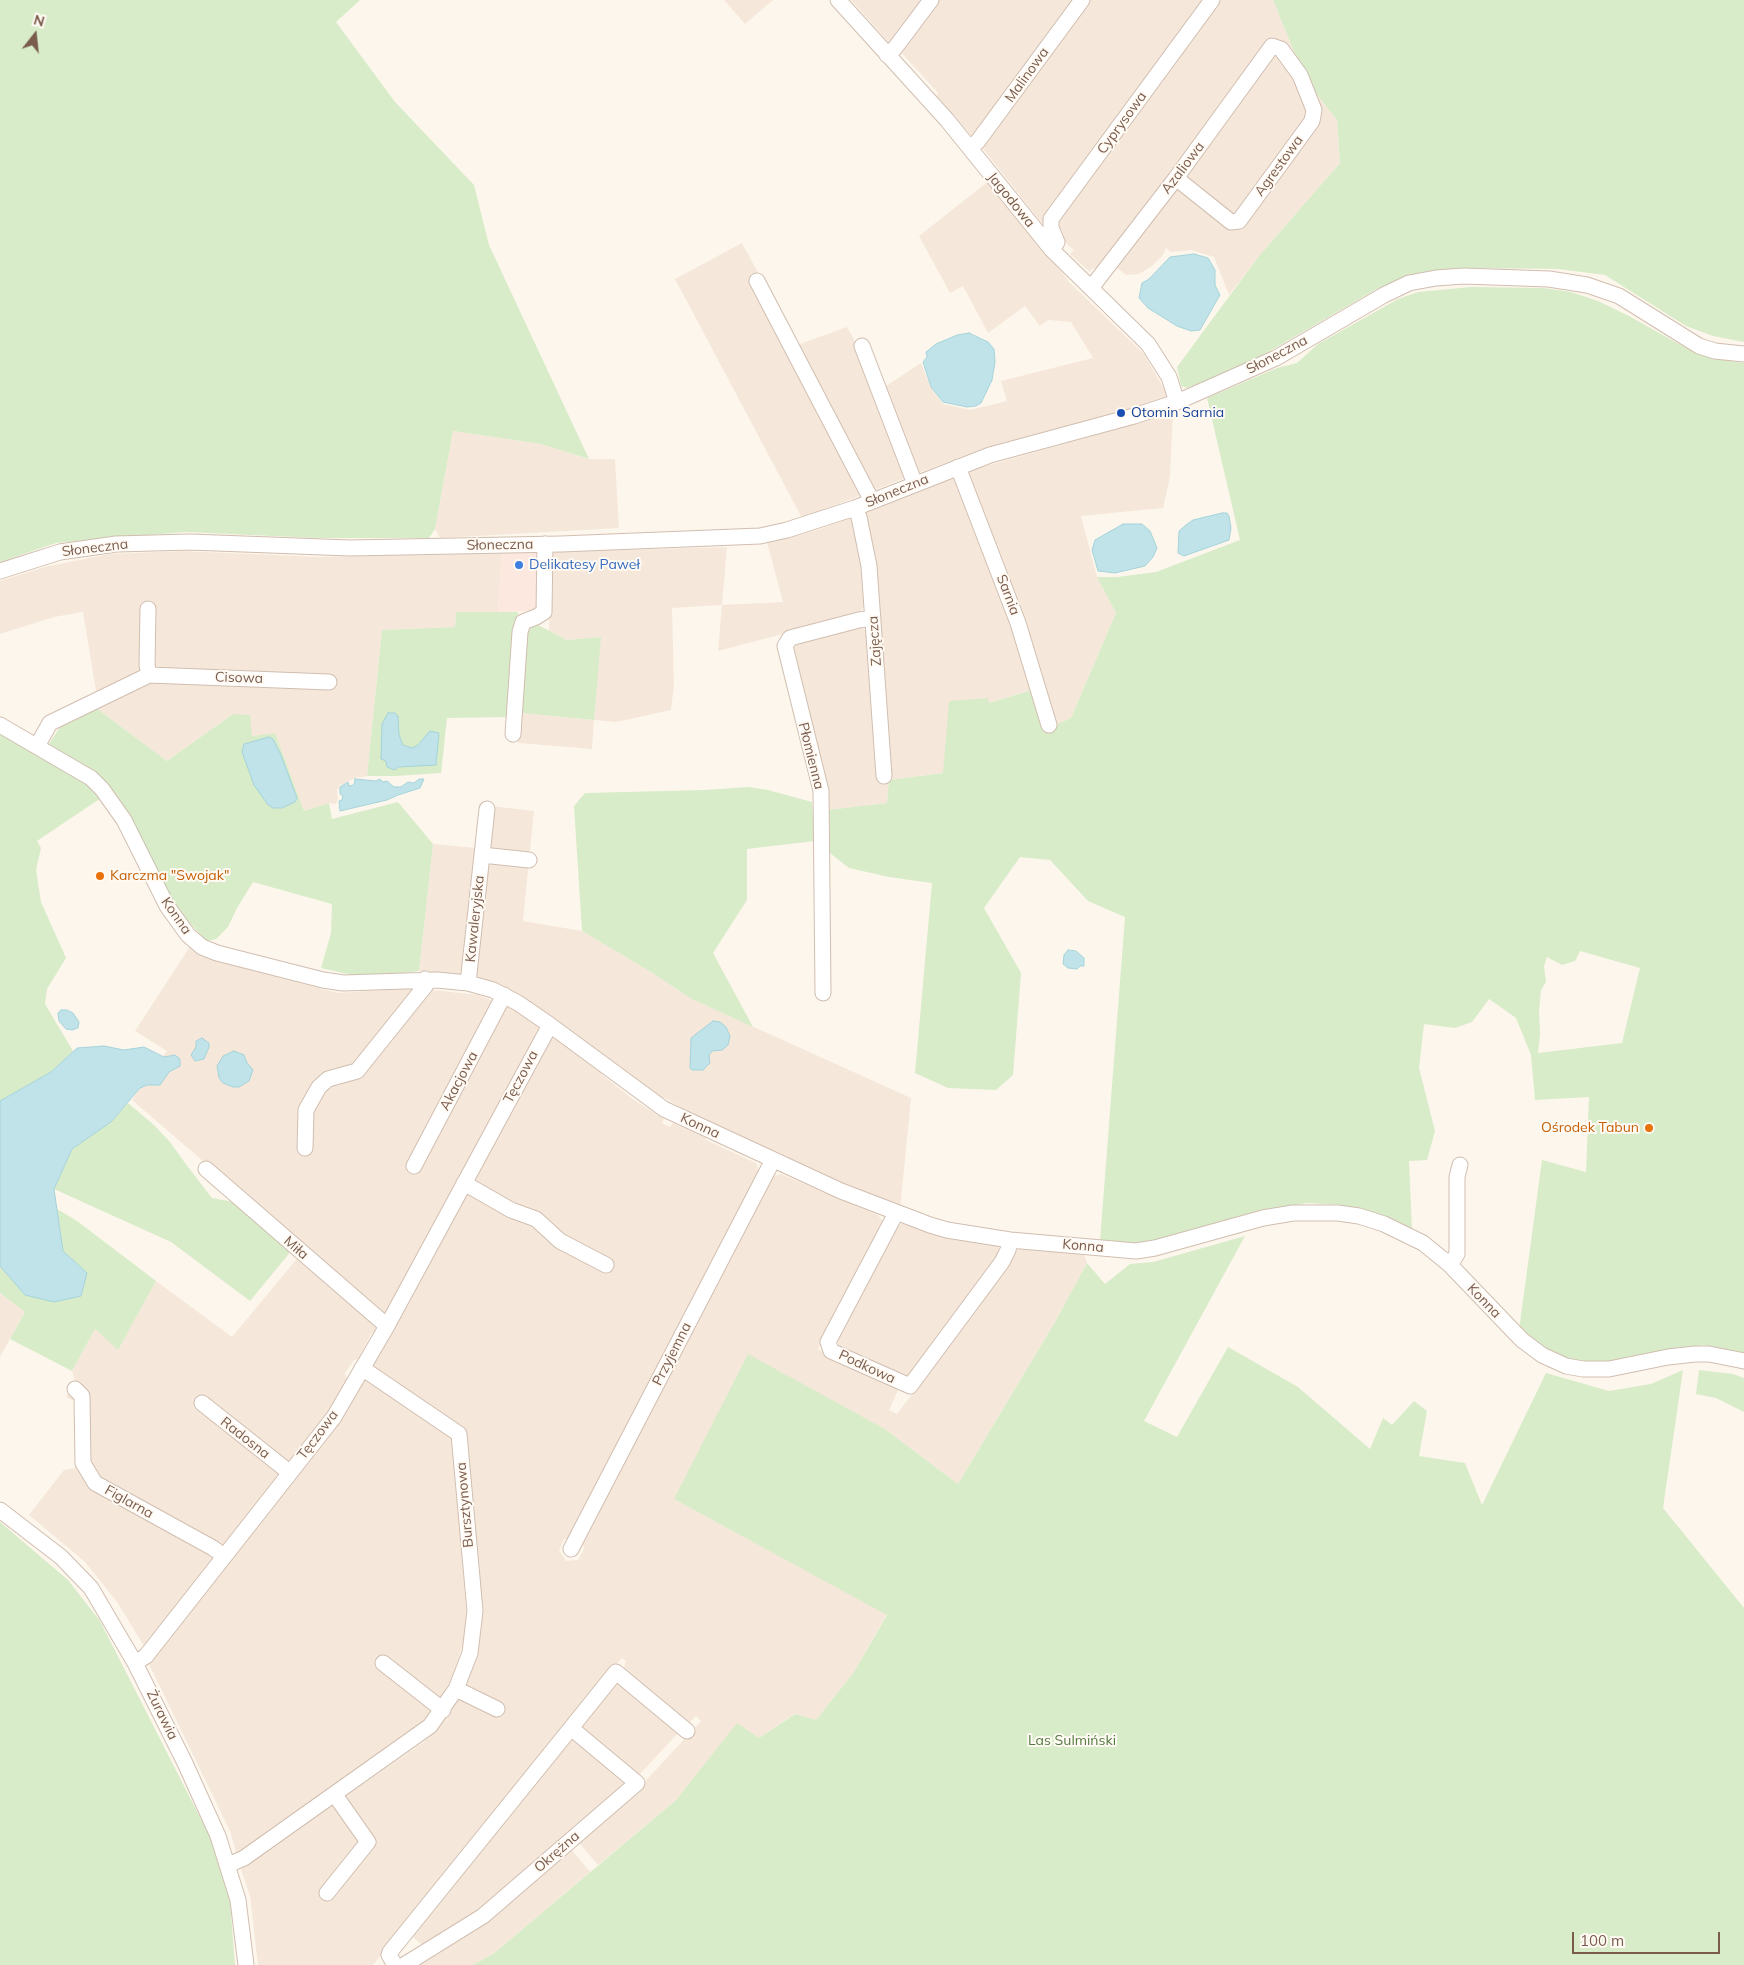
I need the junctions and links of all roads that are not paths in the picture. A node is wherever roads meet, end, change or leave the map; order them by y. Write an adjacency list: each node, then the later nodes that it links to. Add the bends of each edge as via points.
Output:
1 (838, 0): 6 (street, Jagodowa)
2 (931, 0): 6 (street)
3 (1082, 0): 7 (street, Malinowa)
4 (1212, 0): 9 (street, Cyprysowa, via 1052,218 1051,228 1057,242)
5 (1272, 46): 8 (street, Azaliowa); 8 (street, Agrestowa, via 1281,48 1300,75 1314,110 1312,121 1239,221 1230,222)
6 (887, 55): 7 (street, Jagodowa)
7 (970, 148): 9 (street, Jagodowa)
8 (1176, 178): 11 (street, Azaliowa)
9 (1052, 250): 11 (street, Jagodowa)
10 (757, 282): 17 (street)
11 (1091, 288): 14 (street, Jagodowa, via 1156,354)
12 (862, 346): 16 (street)
13 (1744, 354): 14 (street, Słoneczna, via 1699,346 1619,296 1592,286 1550,279 1436,278 1409,283 1384,294 1276,358)
14 (1177, 402): 15 (street, Słoneczna)
15 (958, 467): 16 (street, Słoneczna); 26 (street, Sarnia, via 1018,623)
16 (915, 484): 17 (street, Słoneczna)
17 (872, 501): 18 (street, Słoneczna)
18 (855, 508): 19 (street, Słoneczna, via 760,536); 22 (street, Zajęcza, via 869,566)
19 (545, 544): 20 (street, Słoneczna, via 350,548 190,542 116,544 60,552); 27 (street, via 544,612 523,622 520,632)
20 (0, 571)
21 (148, 608): 23 (street)
22 (873, 618): 29 (street, Zajęcza); 35 (street, Płomienna, via 790,638 785,646 821,791)
23 (149, 675): 24 (street, Cisowa); 28 (street, Cisowa, via 50,723)
24 (329, 682)
25 (0, 725): 28 (street, Konna)
26 (1049, 725)
27 (513, 734)
28 (37, 746): 33 (street, Konna, via 91,778 106,794 124,820 167,906 184,931 202,947 343,983)
29 (884, 776)
30 (487, 809): 31 (street, Kawaleryjska)
31 (482, 854): 32 (street); 34 (street, Kawaleryjska)
32 (529, 860)
33 (426, 979): 34 (street, Konna); 38 (street, via 426,985 357,1071 328,1079 319,1087 306,1110)
34 (468, 983): 36 (street, Konna)
35 (822, 993)
36 (504, 995): 37 (street, Konna); 40 (street, Akacjowa)
37 (550, 1025): 39 (street, Konna, via 664,1110); 43 (street, Tęczowa)
38 (305, 1148)
39 (773, 1160): 44 (street, Konna); 55 (street, Przyjemna)
40 (414, 1166)
41 (1460, 1166): 47 (street, via 1456,1177 1457,1254)
42 (206, 1169): 48 (street, Miła)
43 (464, 1182): 46 (street, via 511,1210 536,1219 560,1241); 48 (street, Tęczowa)
44 (896, 1213): 45 (street, Konna, via 947,1230); 45 (street, Podkowa, via 828,1342 831,1351 910,1386 1002,1262)
45 (1010, 1240): 47 (street, Konna, via 1136,1251 1263,1218 1324,1212 1359,1216 1384,1224 1423,1244)
46 (606, 1265)
47 (1450, 1265): 49 (street, Konna, via 1522,1340 1542,1355 1566,1366 1609,1369 1695,1354)
48 (387, 1326): 50 (street, Tęczowa)
49 (1744, 1361)
50 (362, 1368): 53 (street, Tęczowa, via 334,1417); 59 (street, Bursztynowa, via 459,1434 475,1611 470,1653)
51 (75, 1389): 56 (street, Figlarna, via 82,1396 84,1467 95,1483)
52 (202, 1403): 53 (street, Radosna)
53 (289, 1472): 56 (street, Tęczowa)
54 (0, 1510): 57 (street, Żurawia, via 61,1557 91,1588)
55 (571, 1549)
56 (224, 1556): 57 (street, Tęczowa, via 146,1656)
57 (136, 1663): 65 (street, Żurawia, via 209,1813)
58 (384, 1663): 61 (street)
59 (456, 1689): 60 (street); 61 (street, Bursztynowa)
60 (497, 1709)
61 (443, 1710): 64 (street, Bursztynowa, via 430,1726)
62 (571, 1728): 63 (street, via 616,1672); 68 (street, via 390,1952); 69 (street, Okrężna, via 637,1783 482,1916)
63 (687, 1731)
64 (335, 1795): 65 (street, Bursztynowa, via 244,1858); 66 (street, via 368,1842)
65 (228, 1865): 67 (street, Żurawia, via 238,1900)
66 (327, 1893)
67 (246, 1965)
68 (395, 1965)
69 (404, 1965)

